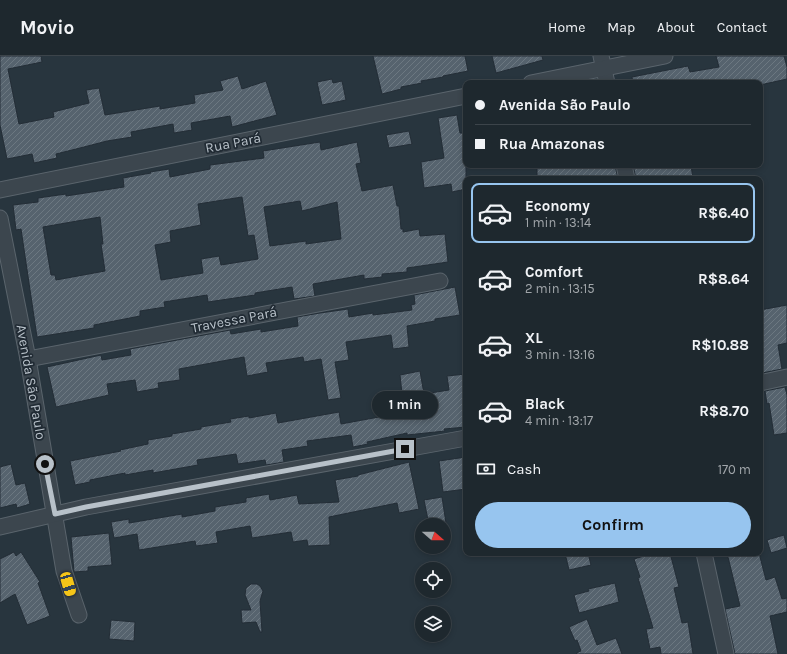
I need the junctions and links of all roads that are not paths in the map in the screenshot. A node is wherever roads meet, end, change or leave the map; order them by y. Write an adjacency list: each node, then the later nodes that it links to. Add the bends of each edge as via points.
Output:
1 (665, 56): 2 (street)
2 (603, 62): 3 (street); 4 (street)
3 (541, 80)
4 (606, 80)
5 (463, 97): 6 (street, Rua Pará)
6 (0, 190)
7 (0, 218): 9 (street, Avenida São Paulo)
8 (440, 281): 9 (street, Travessa Pará)
9 (28, 359): 13 (street, Avenida São Paulo)
10 (787, 377): 11 (street)
11 (763, 382)
12 (463, 439): 13 (street)
13 (55, 514): 14 (street); 16 (street, Avenida São Paulo, via 64,571)
14 (0, 526)
15 (705, 556): 17 (street)
16 (79, 615)
17 (726, 654)

